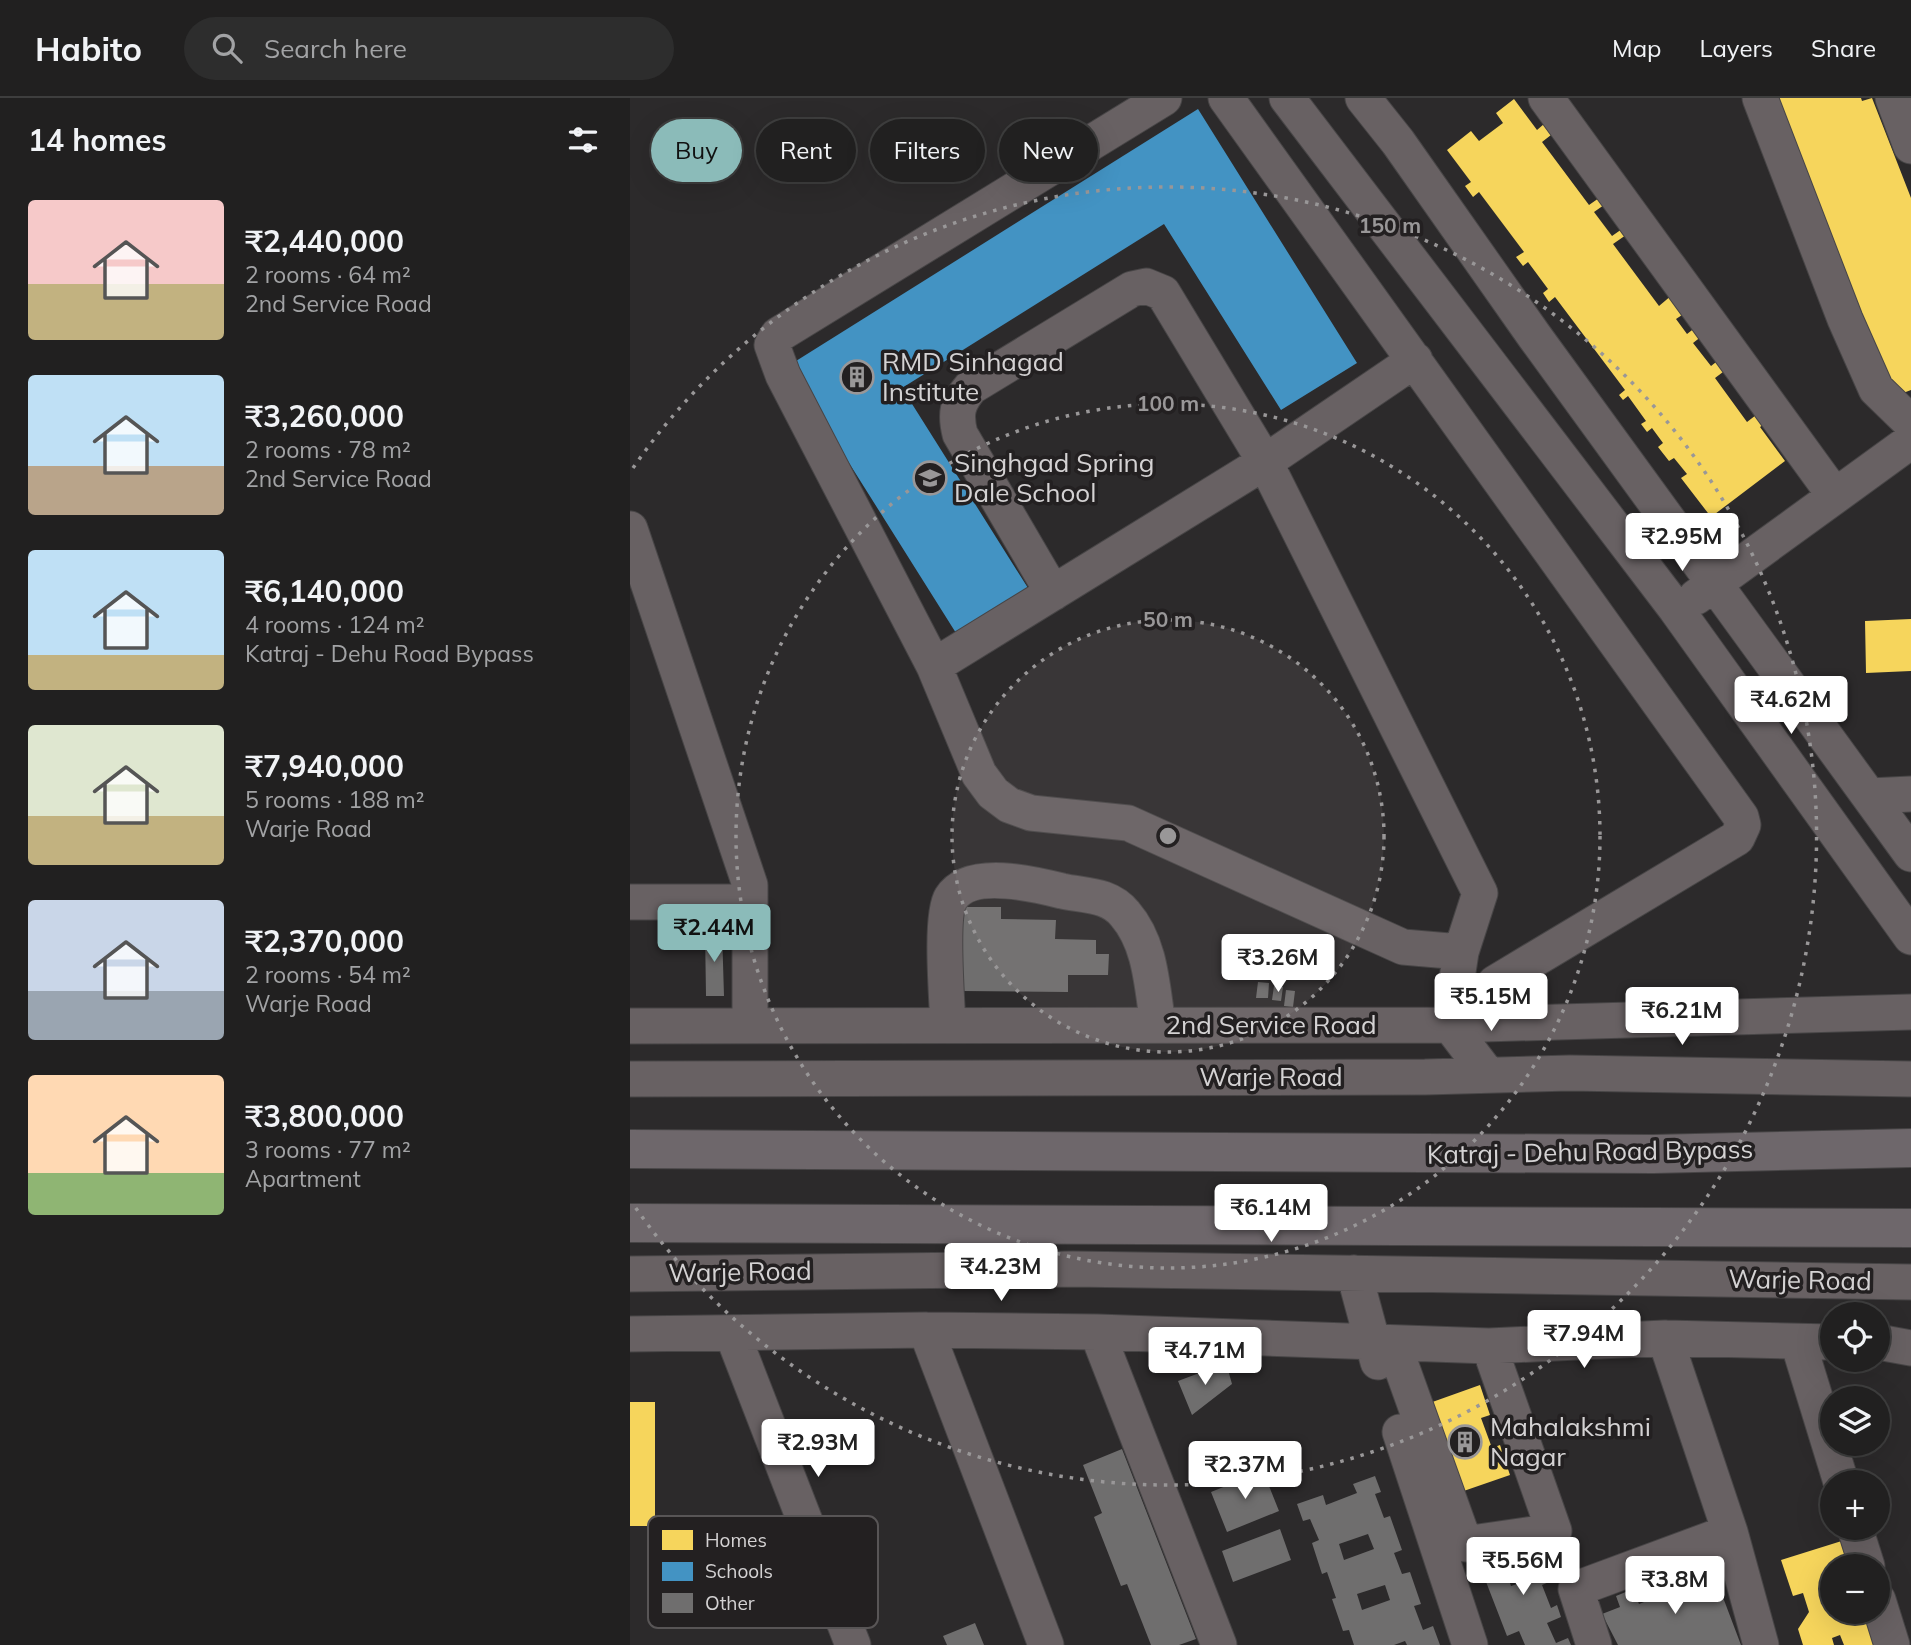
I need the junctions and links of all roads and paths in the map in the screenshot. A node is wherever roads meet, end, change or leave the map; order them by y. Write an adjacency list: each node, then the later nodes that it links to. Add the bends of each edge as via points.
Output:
1 (1164, 98): 18 (street, via 778,335 772,345 783,375)
2 (1226, 98): 9 (street)
3 (1287, 98): 17 (street)
4 (1363, 98): 15 (street)
5 (1546, 98): 13 (street)
6 (1759, 98): 10 (street, via 1844,319 1876,389)
7 (1894, 98): 8 (street)
8 (1911, 146)
9 (1415, 360): 12 (street); 27 (street, via 1733,806 1742,825 1737,838 1495,983)
10 (1911, 424)
11 (1911, 440): 13 (street)
12 (1265, 462): 16 (street); 16 (street, via 1163,293 1146,286 1132,289 982,380 961,399 955,416 960,434); 24 (street, via 1480,893)
13 (1835, 496): 15 (street)
14 (630, 530): 22 (street, via 750,885)
15 (1716, 585): 17 (street); 19 (street)
16 (1053, 593): 18 (street)
17 (1676, 609): 23 (street)
18 (934, 666): 24 (street, via 979,774 1009,805 1031,813 1128,823 1403,947)
19 (1894, 795): 20 (street)
20 (1911, 854)
21 (630, 902): 22 (street)
22 (750, 902): 31 (street)
23 (1911, 937)
24 (1461, 952): 26 (street)
25 (1911, 1012): 27 (street, 2nd Service Road)
26 (1450, 1024): 27 (street, 2nd Service Road); 29 (street, 2nd Service Road); 32 (street)
27 (1485, 1024)
28 (948, 1025): 29 (street, 2nd Service Road); 29 (street, via 946,918 950,899 962,887 979,881 1022,881 1108,899 1125,913 1148,960); 31 (street, 2nd Service Road)
29 (1158, 1025)
30 (630, 1026): 31 (street, 2nd Service Road)
31 (750, 1026)
32 (1488, 1075): 33 (street, Warje Road); 34 (street, Warje Road)
33 (630, 1079)
34 (1911, 1079)
35 (1911, 1148): 36 (highway, Katraj - Dehu Road Bypass, via 1653,1154)
36 (630, 1149)
37 (630, 1223): 38 (highway)
38 (1911, 1228)
39 (1353, 1273): 40 (street, Warje Road, via 1020,1269); 41 (street, Warje Road); 49 (street)
40 (630, 1274)
41 (1911, 1282)
42 (926, 1330): 43 (street); 44 (street); 59 (street)
43 (1097, 1332): 49 (street); 60 (street)
44 (732, 1333): 45 (street); 54 (street)
45 (630, 1335)
46 (1665, 1338): 47 (street); 51 (street); 55 (street)
47 (1798, 1342): 48 (street); 53 (street)
48 (1820, 1342)
49 (1382, 1343): 51 (street); 51 (street, via 1465,1544 1554,1531); 61 (street)
50 (1890, 1344): 52 (street)
51 (1489, 1346)
52 (1911, 1348)
53 (1837, 1470)
54 (803, 1516)
55 (1730, 1532): 62 (street, via 1576,1590); 63 (street)
56 (1885, 1624): 64 (street)
57 (846, 1628): 58 (street)
58 (853, 1645)
59 (1046, 1645)
60 (1219, 1645)
61 (1470, 1645)
62 (1594, 1645)
63 (1761, 1645)
64 (1892, 1645)

